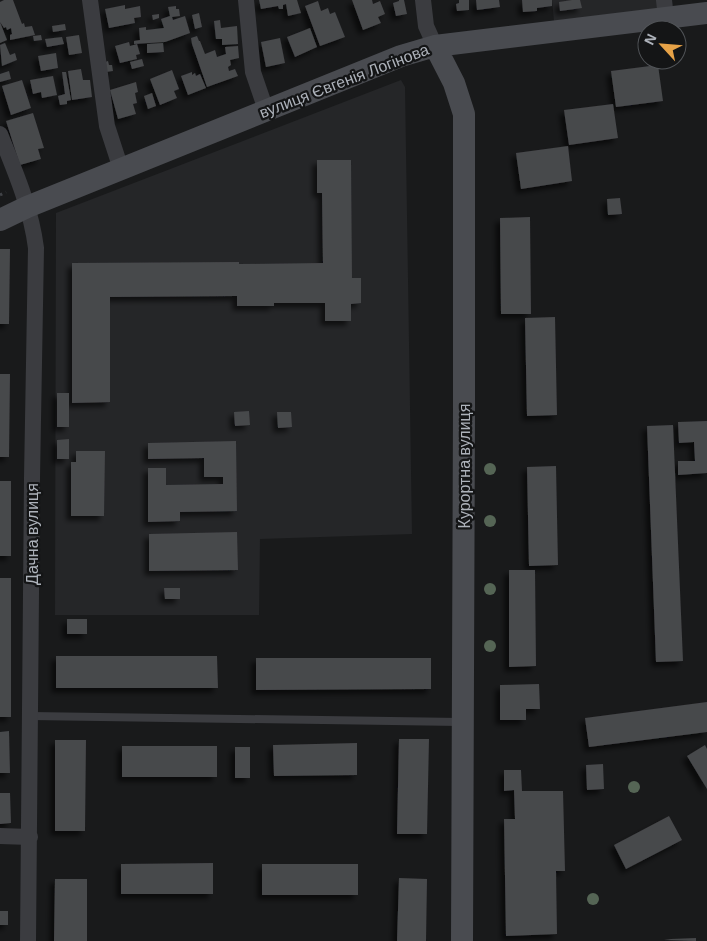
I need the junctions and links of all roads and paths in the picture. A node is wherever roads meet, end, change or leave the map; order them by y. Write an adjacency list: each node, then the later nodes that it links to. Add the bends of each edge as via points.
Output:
1 (90, 0): 9 (street, via 106,126)
2 (246, 0): 7 (street, via 253,72)
3 (423, 0): 6 (street, Курортна вулиця, via 426,26)
4 (665, 9): 5 (street, вулиця Євгенія Логінова); 6 (street, вулиця Євгенія Логінова)
5 (707, 13)
6 (435, 46): 7 (street, вулиця Євгенія Логінова, via 401,56); 13 (street, Курортна вулиця, via 454,83 464,114)
7 (266, 110): 9 (street, вулиця Євгенія Логінова)
8 (0, 134): 10 (street, Дачна вулиця)
9 (121, 169): 10 (street, вулиця Євгенія Логінова)
10 (28, 207): 11 (street, вулиця Євгенія Логінова); 12 (street, Дачна вулиця, via 36,248)
11 (0, 220)
12 (31, 716): 13 (lane); 15 (street, Дачна вулиця)
13 (462, 722): 17 (street, Курортна вулиця)
14 (0, 836): 15 (street)
15 (30, 837): 16 (street, Дачна вулиця)
16 (28, 941)
17 (462, 941)

